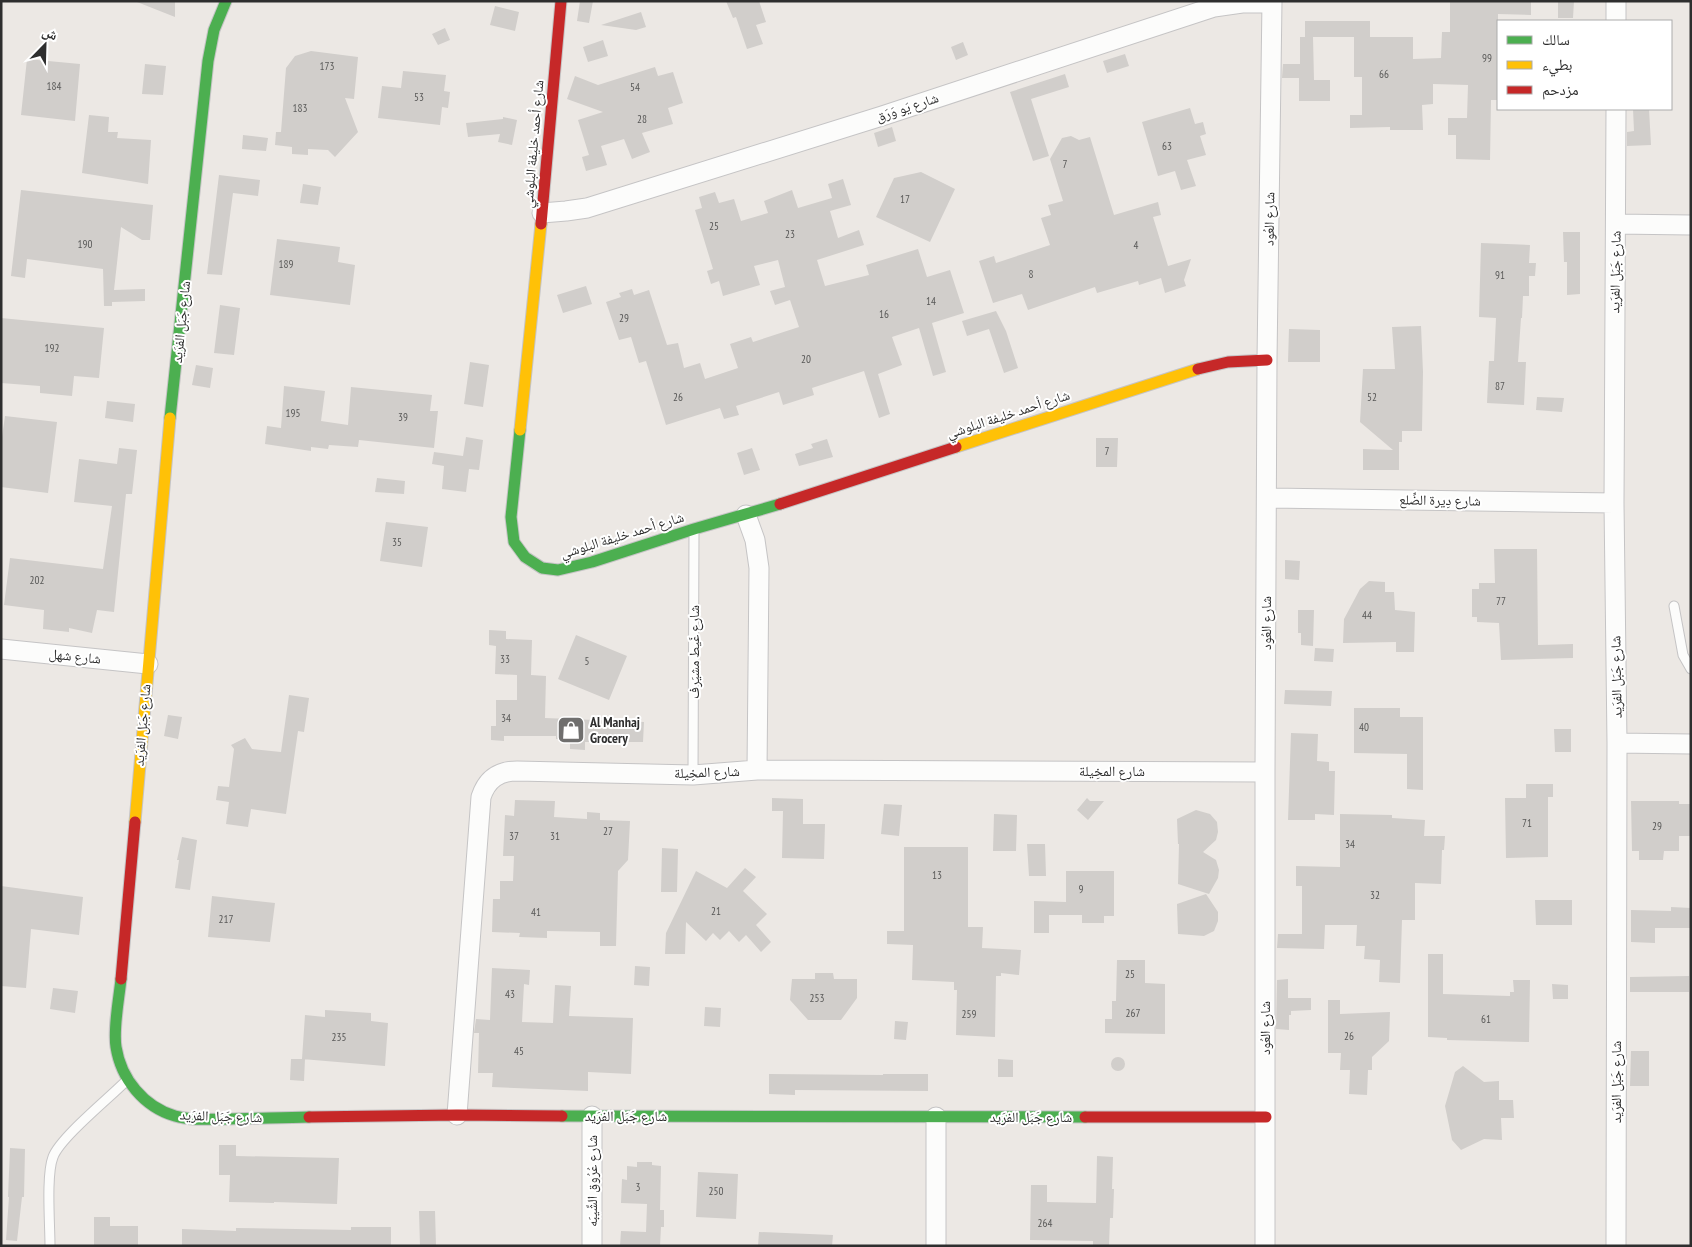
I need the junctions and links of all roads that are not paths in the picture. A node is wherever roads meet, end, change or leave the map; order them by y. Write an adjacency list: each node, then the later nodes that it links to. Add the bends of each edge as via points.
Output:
1 (226, 1): 17 (street, شارع جَبَل الفرَيد, via 212,36 208,61)
2 (561, 1): 7 (street, شارع أحمد خليفة البلوشي)
3 (1616, 1): 5 (street)
4 (1272, 2): 7 (street, شارع يَو وَرَق, via 1214,7 587,208); 10 (street, شارع العُود)
5 (1616, 20)
6 (1616, 110): 8 (street, شارع جَبَل الفرَيد)
7 (542, 213): 14 (street, شارع أحمد خليفة البلوشي, via 511,517 514,542 524,557 542,568 558,570)
8 (1616, 224): 9 (street); 12 (street, شارع جَبَل الفرَيد)
9 (1691, 225)
10 (1267, 360): 11 (street, شارع العُود); 13 (street, شارع أحمد خليفة البلوشي, via 1208,366)
11 (1266, 498): 12 (street, شارع دِيرة الضِّلع); 22 (street, شارع العُود)
12 (1614, 502): 19 (street, شارع جَبَل الفرَيد)
13 (746, 515): 14 (street, شارع أحمد خليفة البلوشي); 21 (street, via 756,540 759,568)
14 (694, 530): 23 (lane, شارع غَيط مشيَرف)
15 (1674, 606): 18 (lane, via 1683,655)
16 (1, 648): 17 (street, شارع شهل)
17 (148, 664): 24 (street, شارع جَبَل الفرَيد, via 116,1031 119,1061)
18 (1691, 669)
19 (1617, 743): 20 (street); 33 (street, شارع جَبَل الفرَيد)
20 (1691, 744)
21 (757, 770): 22 (street, شارع المخِيلة); 23 (street, شارع المخِيلة)
22 (1265, 772): 28 (street, شارع العُود)
23 (693, 774): 25 (street, شارع المخِيلة, via 507,771 498,774 484,788)
24 (127, 1080): 25 (street, شارع جَبَل الفرَيد, via 139,1095 158,1109 177,1116); 29 (lane, via 61,1143 53,1156)
25 (456, 1115): 26 (street, شارع جَبَل الفرَيد)
26 (592, 1116): 27 (street, شارع جَبَل الفرَيد); 30 (street, شارع عُرُوق الشِّيبَه)
27 (936, 1117): 28 (street, شارع جَبَل الفرَيد); 31 (street)
28 (1266, 1118): 32 (street, شارع العُود)
29 (50, 1246)
30 (592, 1246)
31 (936, 1246)
32 (1265, 1246)
33 (1616, 1246)

